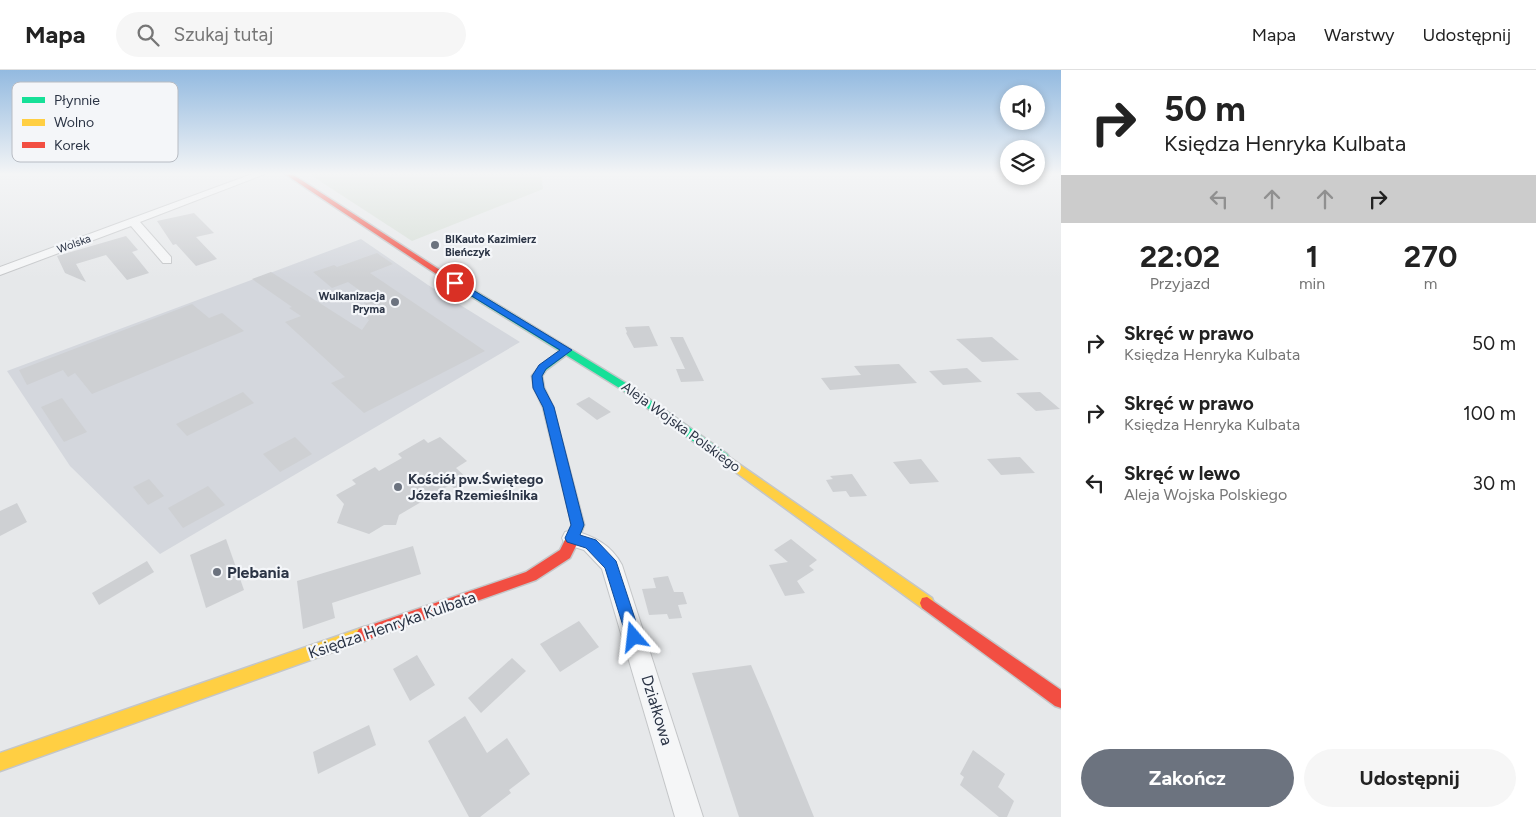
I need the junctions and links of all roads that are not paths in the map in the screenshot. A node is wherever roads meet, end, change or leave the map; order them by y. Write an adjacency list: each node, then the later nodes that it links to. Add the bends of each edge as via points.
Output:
1 (168, 209): 3 (street, Wolska)
2 (341, 209): 6 (main road, Aleja Wojska Polskiego)
3 (134, 222): 4 (street); 5 (street, Wolska)
4 (167, 260)
5 (0, 271)
6 (567, 350): 7 (main road, Księdza Henryka Kulbata, via 537,376 578,525); 8 (main road, Aleja Wojska Polskiego, via 625,387)
7 (572, 538): 9 (main road, Księdza Henryka Kulbata, via 565,554 531,576); 10 (street, Działkowa, via 591,544 611,565)
8 (1061, 700)
9 (0, 762)
10 (689, 817)

